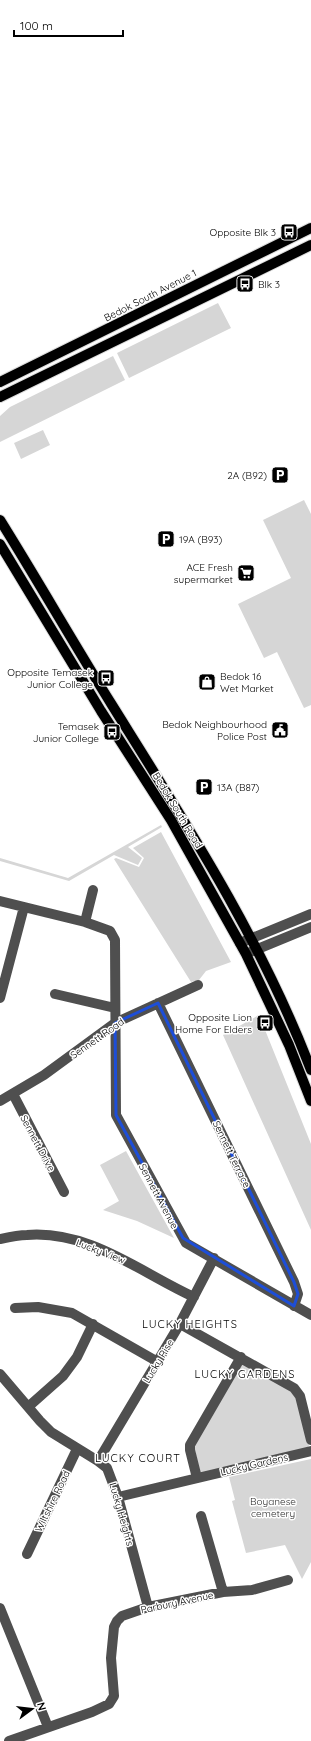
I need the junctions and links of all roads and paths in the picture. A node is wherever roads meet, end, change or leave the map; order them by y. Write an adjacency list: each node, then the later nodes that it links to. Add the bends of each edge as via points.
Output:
1 (311, 228): 3 (main road, Bedok South Avenue 1)
2 (311, 245): 4 (main road)
3 (0, 382)
4 (1, 397)
5 (0, 520): 7 (main road, Bedok South Road)
6 (0, 544): 7 (main road, Bedok South Road)
7 (190, 843): 14 (main road, Bedok South Road); 15 (main road, Bedok South Road)
8 (93, 890): 12 (street)
9 (0, 901): 10 (street, Sennett Avenue)
10 (24, 907): 12 (street, Sennett Avenue); 18 (street)
11 (311, 914): 14 (street)
12 (85, 922): 23 (street, Sennett Avenue, via 107,929 115,940)
13 (311, 927): 16 (street)
14 (251, 939): 15 (street); 16 (main road, Bedok South Road)
15 (240, 943): 17 (main road, Bedok South Road)
16 (257, 950): 17 (street); 25 (main road, Bedok South Road)
17 (246, 954): 28 (main road, Bedok South Road, via 290,1045)
18 (3, 970): 21 (street)
19 (198, 985): 22 (street, Sennett Road)
20 (55, 994): 23 (street)
21 (0, 998)
22 (158, 1003): 24 (street, Sennett Road); 33 (street, Sennett Terrace, via 294,1282 298,1294)
23 (115, 1008): 24 (street, Sennett Avenue)
24 (115, 1023): 26 (street, Sennett Road, via 44,1076); 31 (street, Sennett Avenue, via 116,1115 183,1238 190,1245)
25 (311, 1070)
26 (13, 1094): 27 (street, Sennett Road); 29 (street, Sennett Drive)
27 (0, 1101)
28 (311, 1102)
29 (64, 1192)
30 (0, 1239): 32 (street, Lucky View, via 28,1234 60,1237 89,1244)
31 (214, 1258): 32 (street, Lucky Rise); 33 (street, Sennett Avenue)
32 (194, 1297): 37 (street, Lucky Rise)
33 (294, 1306): 35 (street, Sennett Avenue)
34 (14, 1308): 36 (street, via 38,1307 72,1313)
35 (311, 1315)
36 (93, 1324): 39 (street); 41 (street, via 77,1357 63,1376)
37 (180, 1324): 38 (street); 39 (street, Lucky Rise)
38 (241, 1357): 42 (street, via 296,1390 300,1396); 46 (street, via 190,1445)
39 (158, 1362): 45 (street, Lucky Rise)
40 (0, 1374): 41 (street, Lucky Heights)
41 (28, 1407): 43 (street, Lucky Heights, via 51,1432)
42 (311, 1440)
43 (77, 1449): 45 (street, Lucky Heights); 49 (street, Wiltshire Road)
44 (311, 1451): 46 (street, Lucky Gardens)
45 (98, 1461): 47 (street, Lucky Heights, via 111,1474)
46 (197, 1478): 47 (street, Lucky Gardens)
47 (118, 1497): 52 (street, Lucky Heights)
48 (201, 1516): 51 (street, Parbury Avenue)
49 (27, 1554)
50 (288, 1580): 51 (street, Parbury Avenue, via 252,1590)
51 (223, 1592): 52 (street, Parbury Avenue)
52 (148, 1607): 54 (street, Parbury Avenue, via 122,1616 114,1627 111,1658 114,1696 109,1704)
53 (0, 1608): 54 (street)
54 (48, 1727): 55 (street, Parbury Avenue)
55 (9, 1741)

